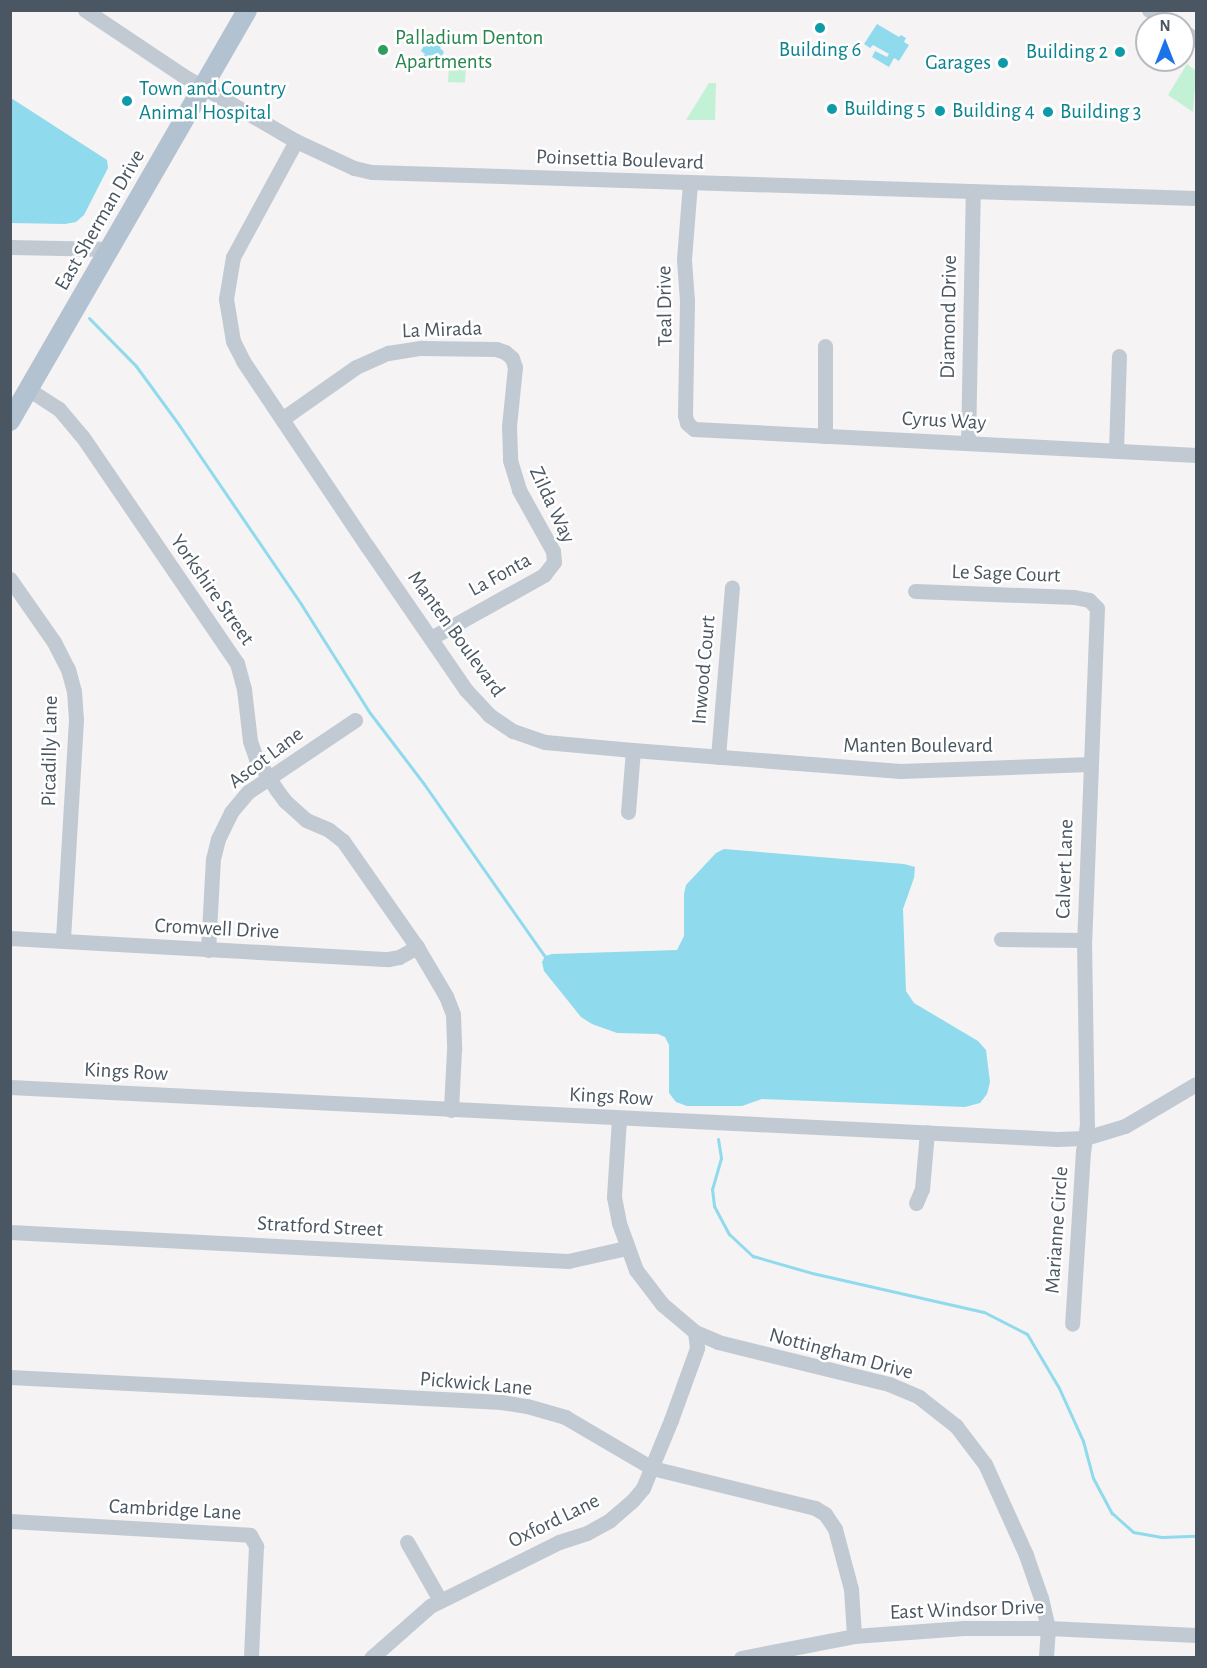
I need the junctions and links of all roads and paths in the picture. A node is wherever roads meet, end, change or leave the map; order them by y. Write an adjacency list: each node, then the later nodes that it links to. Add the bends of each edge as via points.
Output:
1 (86, 10): 3 (street, Poinsettia Boulevard)
2 (247, 10): 3 (main road, East Sherman Drive)
3 (204, 87): 4 (street, Poinsettia Boulevard); 9 (main road, East Sherman Drive)
4 (296, 141): 5 (street, Poinsettia Boulevard, via 354,168 389,174); 14 (street, Manten Boulevard, via 235,252 227,293 236,347)
5 (690, 183): 6 (street, Poinsettia Boulevard); 16 (street, Teal Drive, via 684,260 685,415)
6 (973, 192): 7 (street, Poinsettia Boulevard); 18 (street, Diamond Drive)
7 (1197, 198)
8 (10, 247): 9 (street)
9 (111, 249): 13 (main road, East Sherman Drive)
10 (825, 346): 17 (street)
11 (1119, 356): 19 (street)
12 (512, 358): 14 (street, La Mirada, via 496,349 421,348 388,353 356,367); 21 (street, Zilda Way, via 515,367 510,460 519,490 553,551)
13 (28, 389): 15 (main road, East Sherman Drive); 31 (street, Yorkshire Street, via 59,409 82,436 237,663 250,741)
14 (282, 418): 26 (street, Manten Boulevard)
15 (10, 421)
16 (690, 427): 17 (street, Cyrus Way, via 702,432)
17 (825, 436): 18 (street, Cyrus Way)
18 (968, 443): 19 (street, Cyrus Way)
19 (1116, 451): 20 (street, Cyrus Way)
20 (1197, 455)
21 (554, 562): 26 (street, La Fonta, via 544,575)
22 (10, 579): 36 (street, Picadilly Lane, via 54,642 74,691 76,720)
23 (732, 588): 29 (street, Inwood Court)
24 (915, 591): 25 (street, Le Sage Court, via 1074,597)
25 (1094, 603): 30 (street, Calvert Lane, via 1097,612)
26 (431, 638): 28 (street, Manten Boulevard, via 480,707 507,728 545,742)
27 (355, 720): 31 (street, Ascot Lane)
28 (633, 750): 29 (street, Manten Boulevard); 32 (street)
29 (718, 757): 30 (street, Manten Boulevard, via 900,771)
30 (1090, 764): 35 (street, Calvert Lane)
31 (269, 778): 37 (street, Yorkshire Street, via 285,801 306,820 343,841); 38 (street, Ascot Lane, via 248,792 218,839 212,870)
32 (628, 812)
33 (10, 938): 36 (street, Cromwell Drive)
34 (1001, 939): 35 (street)
35 (1084, 940): 44 (street, Calvert Lane)
36 (63, 941): 38 (street, Cromwell Drive)
37 (417, 947): 38 (street, Cromwell Drive, via 388,959); 41 (street, Yorkshire Street, via 453,1014)
38 (208, 950)
39 (1197, 1084): 44 (street, Kings Row, via 1125,1126)
40 (10, 1087): 41 (street, Kings Row)
41 (451, 1110): 42 (street, Kings Row)
42 (619, 1119): 43 (street, Kings Row); 47 (street, Nottingham Drive, via 614,1197)
43 (927, 1132): 44 (street, Kings Row); 45 (street, via 922,1189)
44 (1085, 1138): 48 (street, Marianne Circle)
45 (916, 1203)
46 (10, 1232): 47 (street, Stratford Street, via 568,1261)
47 (626, 1248): 49 (street, Nottingham Drive, via 636,1270 662,1304)
48 (1072, 1324)
49 (695, 1332): 51 (street, Oxford Lane, via 697,1348); 55 (street, Nottingham Drive, via 718,1342 889,1384 936,1408 967,1437 985,1464 1026,1555)
50 (10, 1377): 51 (street, Pickwick Lane, via 501,1402 566,1417)
51 (652, 1468): 54 (street, Oxford Lane, via 643,1488 610,1520); 57 (street, Pickwick Lane, via 815,1508 825,1514 835,1529 851,1589)
52 (10, 1521): 58 (street, Cambridge Lane, via 250,1535 256,1546)
53 (407, 1542): 54 (street)
54 (440, 1600): 59 (street, Oxford Lane, via 408,1622)
55 (1048, 1628): 56 (street, East Windsor Drive); 57 (street, East Windsor Drive, via 964,1628); 61 (street, Nottingham Drive)
56 (1197, 1635)
57 (854, 1636): 60 (street, East Windsor Drive)
58 (251, 1658)
59 (371, 1658)
60 (741, 1658)
61 (1046, 1658)

